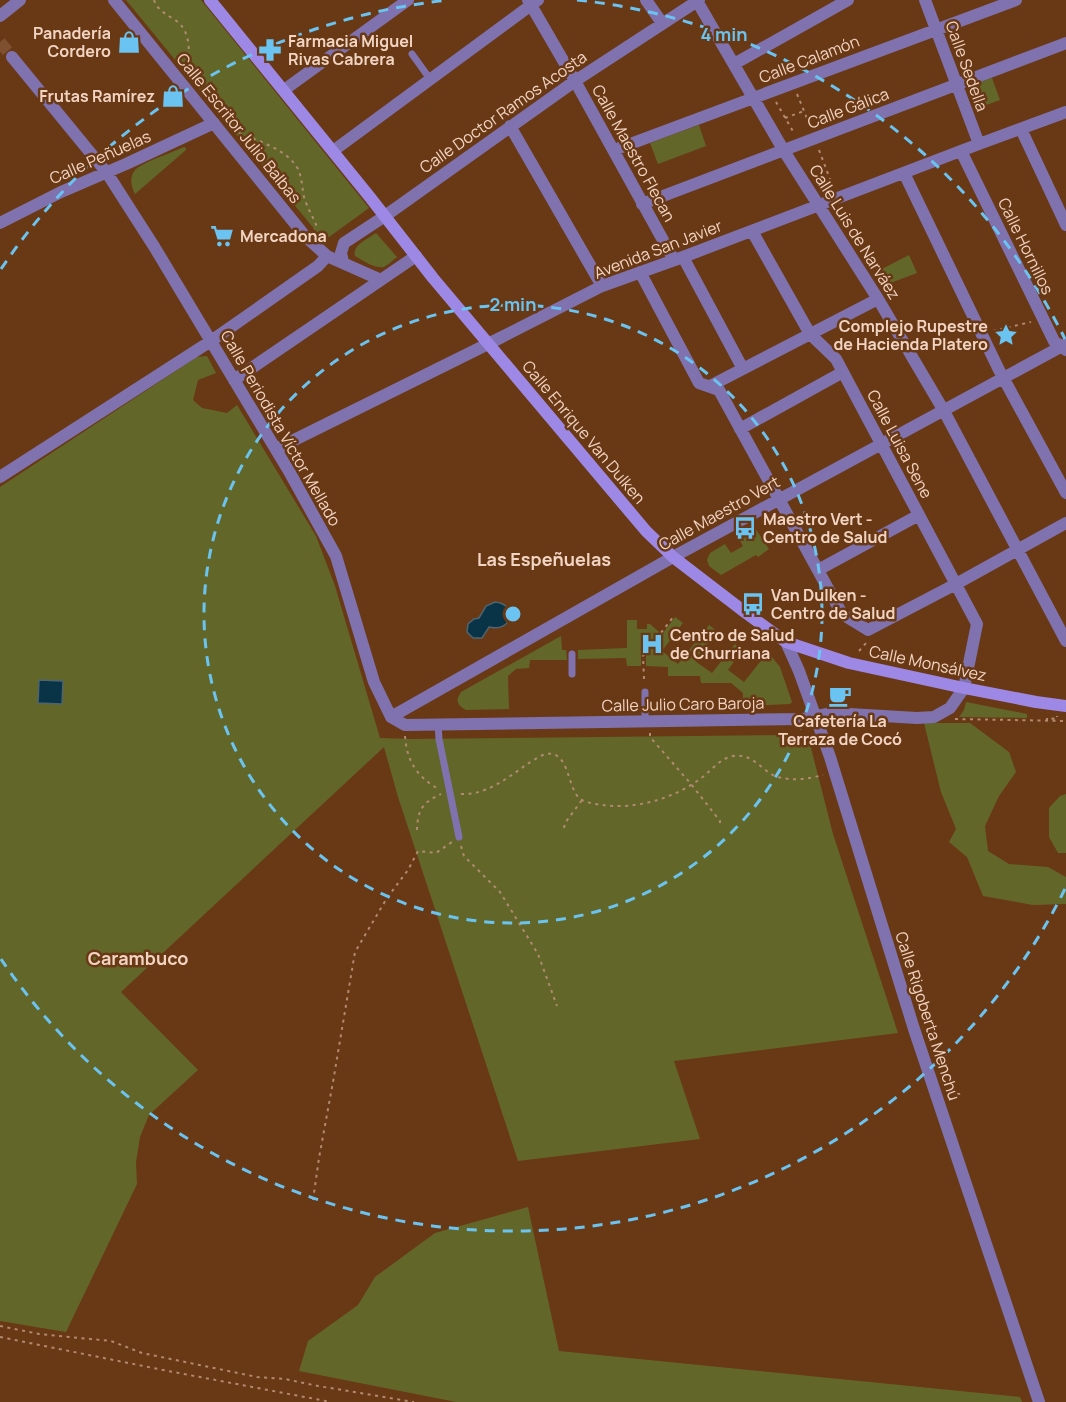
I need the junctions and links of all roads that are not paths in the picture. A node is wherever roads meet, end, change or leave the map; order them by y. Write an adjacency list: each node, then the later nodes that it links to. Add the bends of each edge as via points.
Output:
1 (20, 0): 11 (street)
2 (114, 0): 24 (street, Calle Escritor Julio Balbas)
3 (210, 0): 21 (street, Calle Enrique Van Dulken)
4 (408, 0): 21 (street)
5 (646, 0): 12 (street)
6 (848, 0): 17 (street)
7 (925, 0): 13 (street, Calle Sedella)
8 (698, 1): 12 (street, Calle Doctor Ramos Acosta); 17 (street, Calle Luis de Narváez)
9 (1012, 1): 13 (street, Calle Calamón)
10 (532, 2): 18 (street); 19 (street, Calle Maestro Flecan)
11 (0, 16)
12 (662, 24): 19 (street, Calle Doctor Ramos Acosta)
13 (936, 29): 20 (street, Calle Sedella); 22 (street, Calle Calamón)
14 (1066, 43): 20 (street, Calle Gálica)
15 (412, 54): 18 (lane)
16 (12, 57): 32 (street, Calle Periodista Víctor Mellado)
17 (734, 63): 22 (street, Calle Luis de Narváez)
18 (430, 79): 29 (street)
19 (575, 81): 25 (street, Calle Doctor Ramos Acosta); 28 (street, Calle Maestro Flecan)
20 (956, 85): 27 (street, Calle Sedella); 30 (street, Calle Gálica)
21 (284, 90): 29 (street, Calle Enrique Van Dulken)
22 (754, 98): 28 (street, Calle Calamón); 30 (street, Calle Luis de Narváez)
23 (1066, 112): 26 (street, Avenida San Javier)
24 (214, 123): 32 (street, Calle Peñuelas); 40 (street, Calle Escritor Julio Balbas, via 305,236)
25 (510, 126): 36 (street, Calle Doctor Ramos Acosta); 46 (street)
26 (1021, 129): 27 (street, Avenida San Javier); 38 (street)
27 (979, 144): 31 (street, Avenida San Javier)
28 (614, 150): 34 (street, Calle Maestro Flecan)
29 (333, 151): 36 (street, Calle Enrique Van Dulken)
30 (784, 151): 34 (street, Calle Gálica); 35 (street, Calle Luis de Narváez)
31 (962, 151): 33 (street, Avenida San Javier); 51 (street, Calle Hornillos, via 1054,341)
32 (107, 172): 37 (street, Calle Peñuelas); 49 (street, Calle Periodista Víctor Mellado)
33 (904, 173): 35 (street, Avenida San Javier); 54 (street)
34 (642, 204): 42 (street, Calle Maestro Flecan)
35 (818, 206): 39 (street, Avenida San Javier); 47 (street, Calle Luis de Narváez)
36 (385, 216): 41 (street, Calle Enrique Van Dulken); 43 (street, Calle Doctor Ramos Acosta, via 344,243)
37 (0, 223)
38 (1066, 225)
39 (752, 231): 42 (street, Avenida San Javier); 48 (street, Calle Luisa Sene)
40 (327, 256): 43 (street, Calle Escritor Julio Balbas); 49 (street)
41 (416, 256): 45 (street); 50 (street, Calle Enrique Van Dulken)
42 (679, 259): 44 (street, Avenida San Javier); 52 (street, Calle Maestro Flecan)
43 (342, 262): 45 (street, Calle Escritor Julio Balbas)
44 (640, 273): 46 (street, Avenida San Javier); 56 (street, via 699,383)
45 (381, 280): 55 (street)
46 (602, 286): 50 (street, Avenida San Javier)
47 (878, 299): 48 (street); 57 (street, Calle Luis de Narváez)
48 (810, 334): 52 (street); 53 (street, Calle Luisa Sene, via 836,358)
49 (211, 341): 55 (street, Calle Periodista Víctor Mellado); 61 (street)
50 (488, 344): 60 (street, Avenida San Javier); 67 (street, Calle Enrique Van Dulken, via 646,531)
51 (1064, 347): 54 (street, Calle Maestro Vert)
52 (743, 369): 56 (street)
53 (843, 372): 58 (street); 59 (street, Calle Luisa Sene)
54 (1004, 378): 57 (street, Calle Maestro Vert); 62 (street)
55 (234, 380): 60 (street, Calle Periodista Víctor Mellado)
56 (710, 386): 58 (street, via 719,390)
57 (944, 411): 59 (street, Calle Maestro Vert); 66 (street, Calle Luis de Narváez)
58 (740, 429): 63 (street)
59 (881, 444): 63 (street, Calle Maestro Vert); 64 (street, Calle Luisa Sene)
60 (276, 448): 77 (street, Calle Periodista Víctor Mellado, via 336,556 374,682)
61 (1, 474)
62 (1066, 493)
63 (780, 499): 67 (street, Calle Maestro Vert); 68 (street)
64 (919, 515): 68 (street); 69 (street, Calle Luisa Sene)
65 (1066, 523): 66 (street)
66 (1018, 550): 69 (street); 70 (street, Calle Luis de Narváez)
67 (673, 556): 71 (street, Calle Enrique Van Dulken); 77 (street, Calle Maestro Vert)
68 (818, 570): 69 (street, via 842,614 868,630)
69 (956, 584): 74 (street, Calle Luisa Sene, via 977,624)
70 (1066, 641)
71 (786, 642): 74 (street, Calle Monsálvez, via 849,663); 78 (street, Calle Rigoberta Menchú)
72 (572, 654): 73 (lane)
73 (572, 674)
74 (964, 688): 76 (street, Calle Monsálvez); 78 (street, Calle Julio Caro Baroja, via 950,708 934,717 832,713)
75 (645, 692): 79 (lane)
76 (1066, 706)
77 (391, 717): 80 (street, Calle Julio Caro Baroja, via 405,725)
78 (815, 717): 79 (street, Calle Julio Caro Baroja); 82 (street, Calle Rigoberta Menchú)
79 (647, 721): 80 (street, Calle Julio Caro Baroja)
80 (438, 724): 81 (lane)
81 (459, 837)
82 (1039, 1402)

